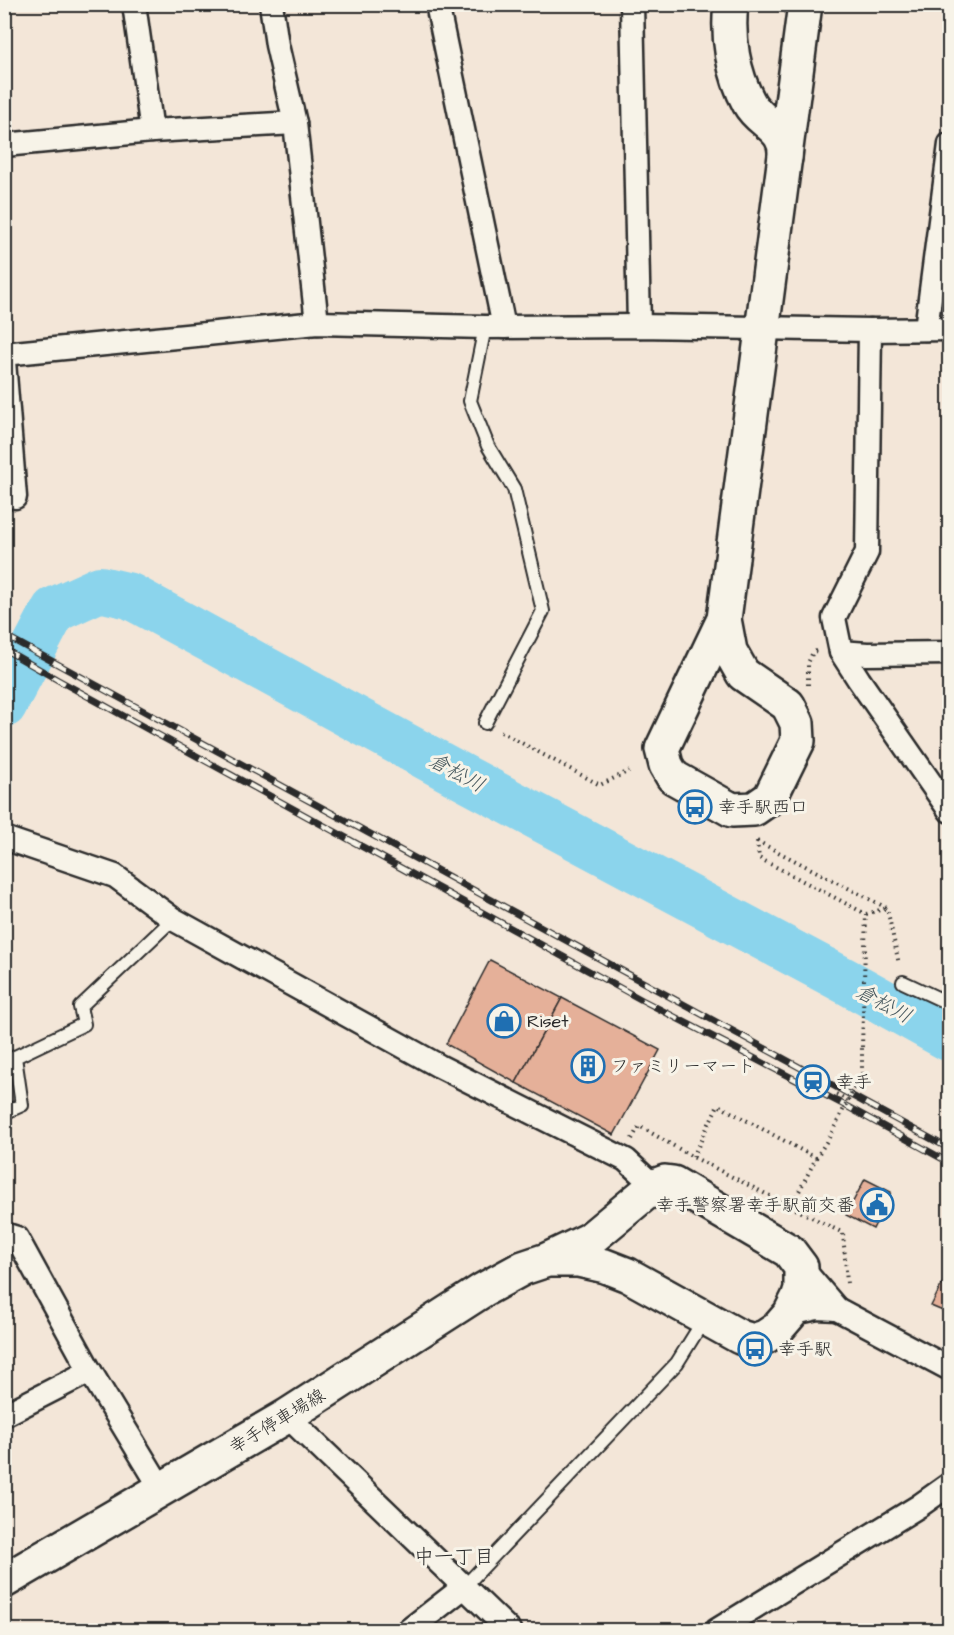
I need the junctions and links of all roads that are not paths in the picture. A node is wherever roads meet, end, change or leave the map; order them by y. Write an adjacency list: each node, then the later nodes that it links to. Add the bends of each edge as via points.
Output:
1 (134, 4): 8 (street)
2 (271, 4): 7 (street)
3 (436, 4): 15 (street)
4 (632, 4): 14 (street)
5 (731, 4): 11 (street, via 733,61 739,81 750,106 777,130 786,149)
6 (806, 4): 11 (street)
7 (295, 123): 8 (street); 13 (street)
8 (152, 131): 10 (street)
9 (950, 144): 12 (street)
10 (4, 145)
11 (784, 163): 16 (street)
12 (947, 188): 17 (street)
13 (318, 323): 15 (street); 20 (street)
14 (639, 326): 15 (street); 16 (street)
15 (495, 327): 26 (lane, via 470,401 488,446 514,489 543,611)
16 (762, 329): 19 (street); 23 (street)
17 (926, 329): 18 (street); 19 (street)
18 (950, 329)
19 (870, 330): 24 (street, via 867,552 834,618)
20 (4, 354)
21 (4, 361): 22 (street)
22 (15, 497)
23 (724, 619): 23 (street, via 730,651 743,674 788,705 797,723 798,741 770,798 754,810 732,810 673,777 662,749)
24 (841, 652): 25 (street); 27 (street)
25 (950, 653)
26 (485, 723)
27 (950, 811)
28 (4, 838): 29 (street, via 115,876)
29 (173, 919): 32 (lane, via 80,1007 84,1024 15,1057 22,1104); 33 (street, via 439,1066 627,1160)
30 (903, 982): 31 (lane)
31 (950, 1004)
32 (4, 1113)
33 (654, 1186): 35 (street, via 589,1240); 36 (street, via 665,1182 677,1186 789,1251)
34 (4, 1234): 41 (street, via 17,1238)
35 (547, 1260): 39 (street, via 578,1260 605,1266); 43 (street, 幸手停車場線, via 483,1290)
36 (801, 1267): 37 (street); 38 (street, via 801,1289)
37 (837, 1309): 38 (street, via 817,1308); 40 (street)
38 (790, 1314): 39 (street, via 777,1329 753,1341)
39 (705, 1318): 47 (lane, via 677,1363)
40 (950, 1369)
41 (90, 1371): 42 (street); 45 (street)
42 (4, 1415)
43 (287, 1416): 45 (street, 幸手停車場線); 47 (street)
44 (950, 1484): 50 (street)
45 (162, 1490): 46 (street, 幸手停車場線)
46 (4, 1581)
47 (464, 1587): 48 (street); 49 (street)
48 (409, 1630)
49 (509, 1630)
50 (717, 1630)

